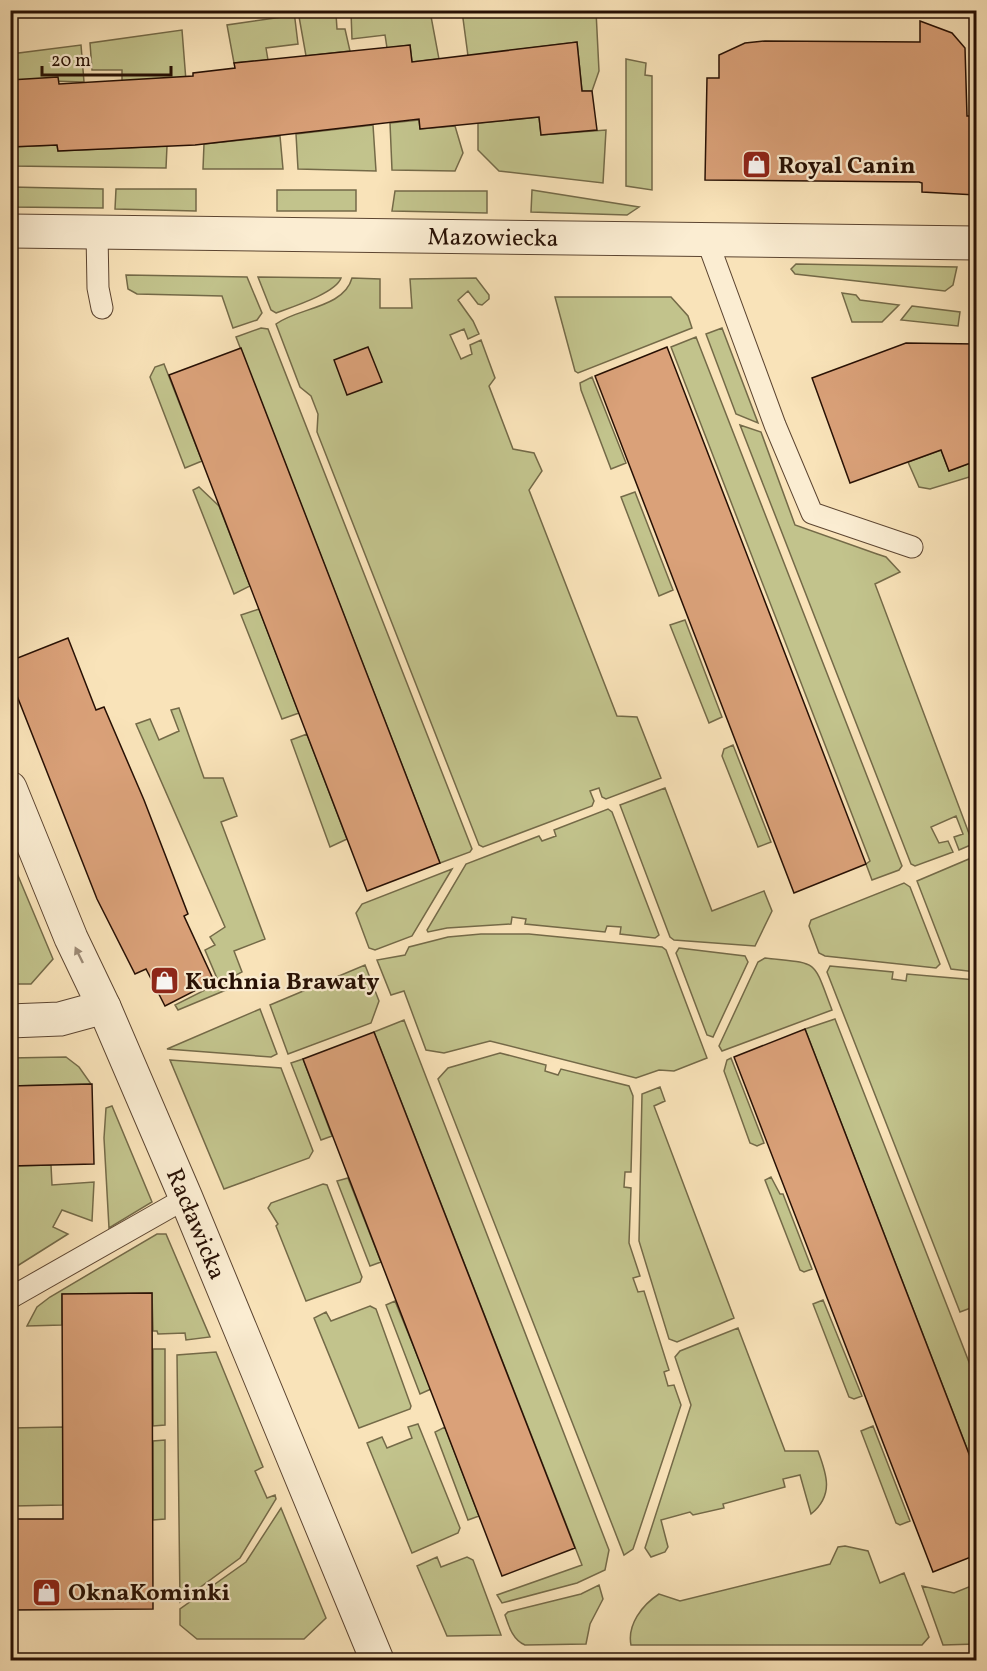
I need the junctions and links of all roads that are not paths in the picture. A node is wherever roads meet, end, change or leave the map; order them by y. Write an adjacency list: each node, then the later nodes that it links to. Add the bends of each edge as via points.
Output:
1 (10, 231): 2 (street, Mazowiecka)
2 (97, 233): 3 (street, Mazowiecka); 5 (lane)
3 (707, 240): 4 (street, Mazowiecka); 6 (lane, via 812,513)
4 (976, 243)
5 (102, 308)
6 (912, 546)
7 (10, 788): 8 (street, Racławicka, one-way to 7, via 71,938)
8 (104, 1007): 9 (street, via 60,1019); 10 (street, Racławicka)
9 (10, 1021)
10 (186, 1198): 11 (lane); 12 (street, Racławicka)
11 (10, 1298)
12 (377, 1660)

